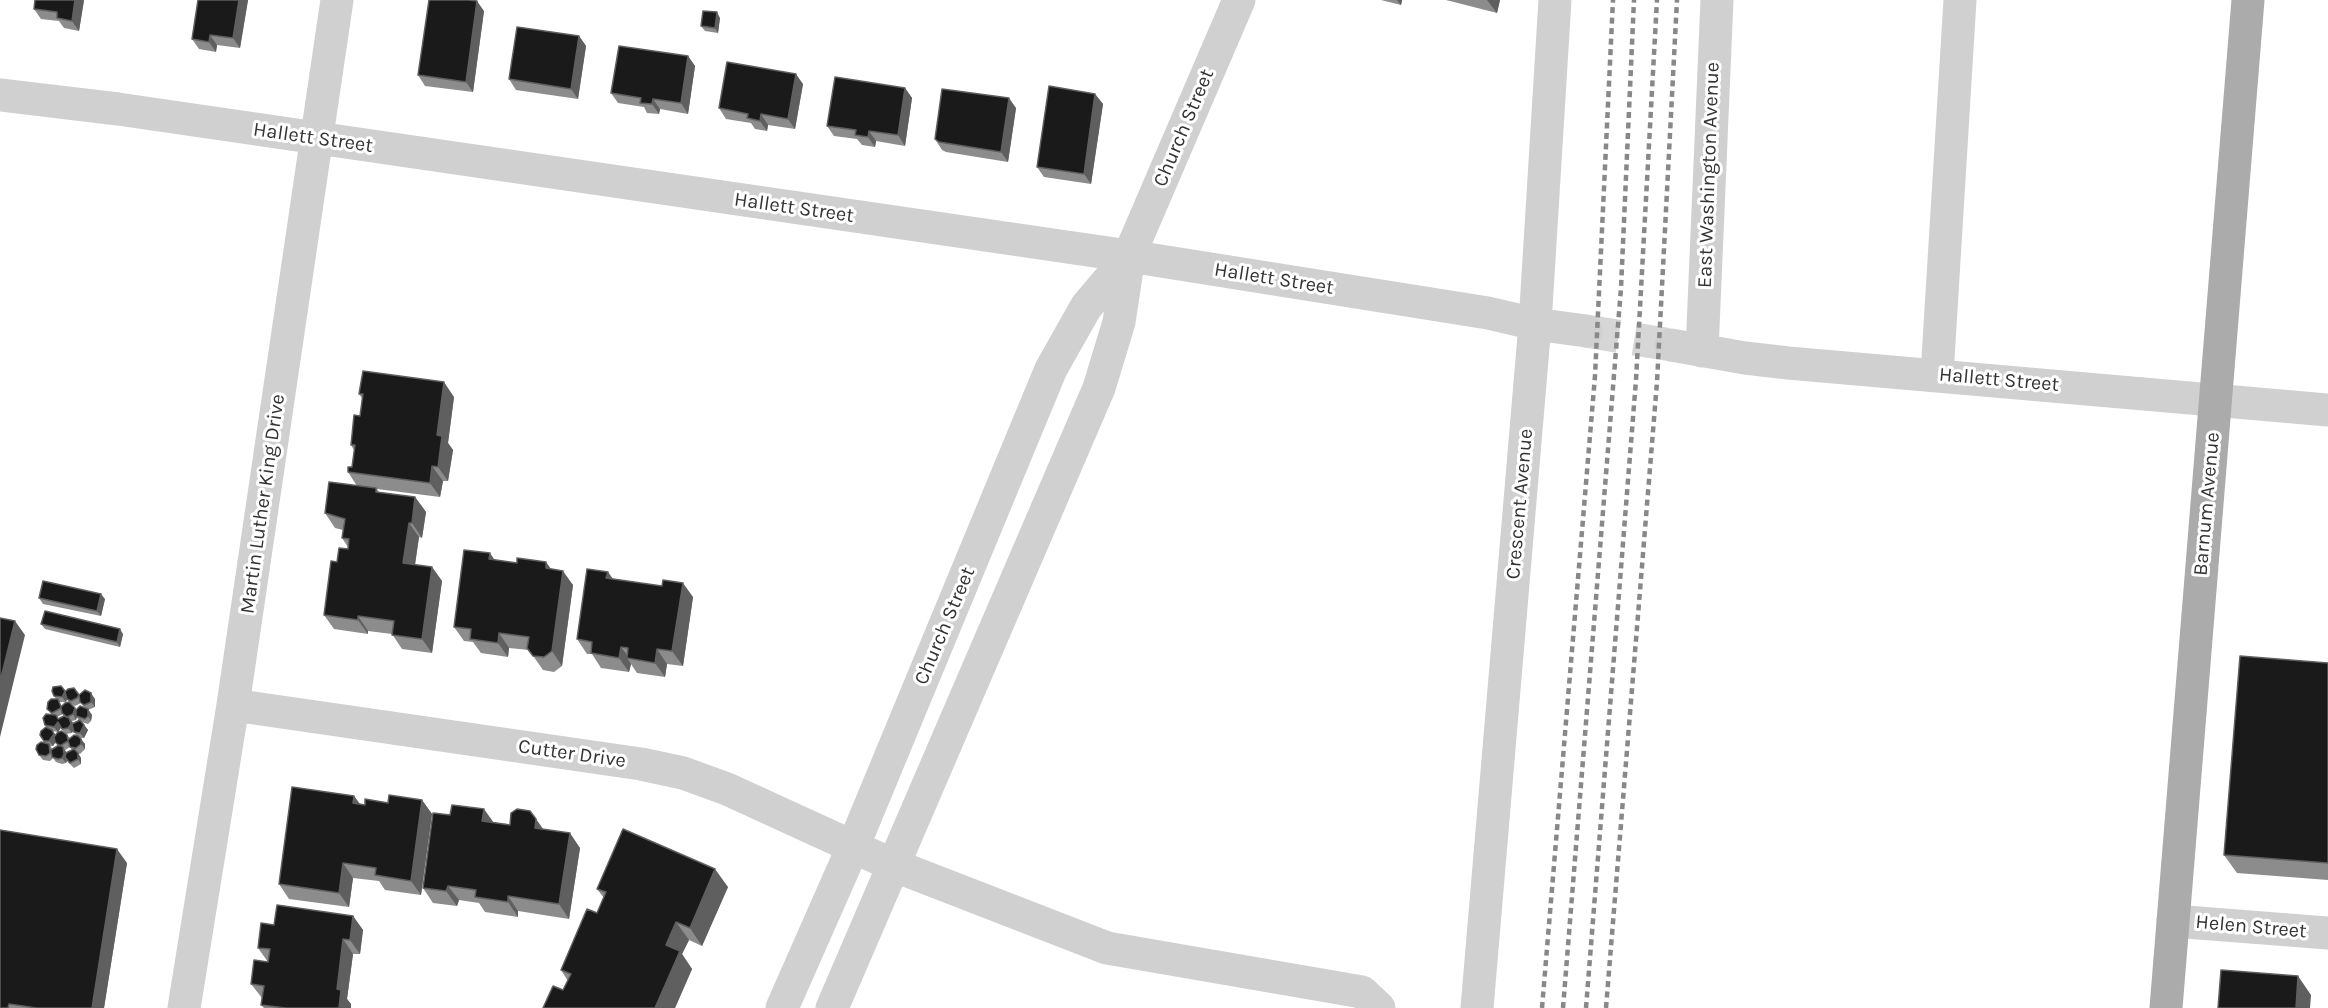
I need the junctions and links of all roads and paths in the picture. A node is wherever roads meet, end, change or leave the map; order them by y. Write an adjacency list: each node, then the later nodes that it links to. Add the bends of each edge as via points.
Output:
1 (337, 0): 8 (street, Martin Luther King Drive)
2 (1239, 0): 9 (street, Church Street)
3 (1554, 0): 10 (street, Crescent Avenue)
4 (1717, 0): 13 (street, East Washington Avenue)
5 (1960, 0): 14 (street)
6 (2248, 0): 15 (main road, Barnum Avenue)
7 (0, 95): 8 (street, Hallett Street)
8 (317, 139): 9 (street, Hallett Street); 17 (street, Martin Luther King Drive)
9 (1129, 256): 10 (street, Hallett Street, via 1488,313); 18 (street, Church Street, via 1086,307 1051,369); 19 (street, Church Street, via 1119,322 1099,388)
10 (1535, 324): 11 (street, Hallett Street); 26 (street, Crescent Avenue)
11 (1586, 331)
12 (1671, 345): 13 (street, Hallett Street)
13 (1702, 351): 14 (street, Hallett Street, via 1777,362)
14 (1937, 375): 15 (street, Hallett Street)
15 (2216, 399): 16 (street, Hallett Street); 20 (main road, Barnum Avenue)
16 (2328, 410)
17 (233, 705): 18 (street, Cutter Drive, via 683,773); 22 (street, Martin Luther King Drive)
18 (853, 847): 19 (street, Cutter Drive); 23 (street, Church Street)
19 (893, 865): 24 (street, Church Street); 25 (street, Cutter Drive, via 1107,948 1362,992)
20 (2173, 921): 21 (street, Helen Street); 27 (main road, Barnum Avenue)
21 (2328, 933)
22 (184, 1008)
23 (782, 1008)
24 (832, 1008)
25 (1379, 1008)
26 (1477, 1008)
27 (2166, 1008)

